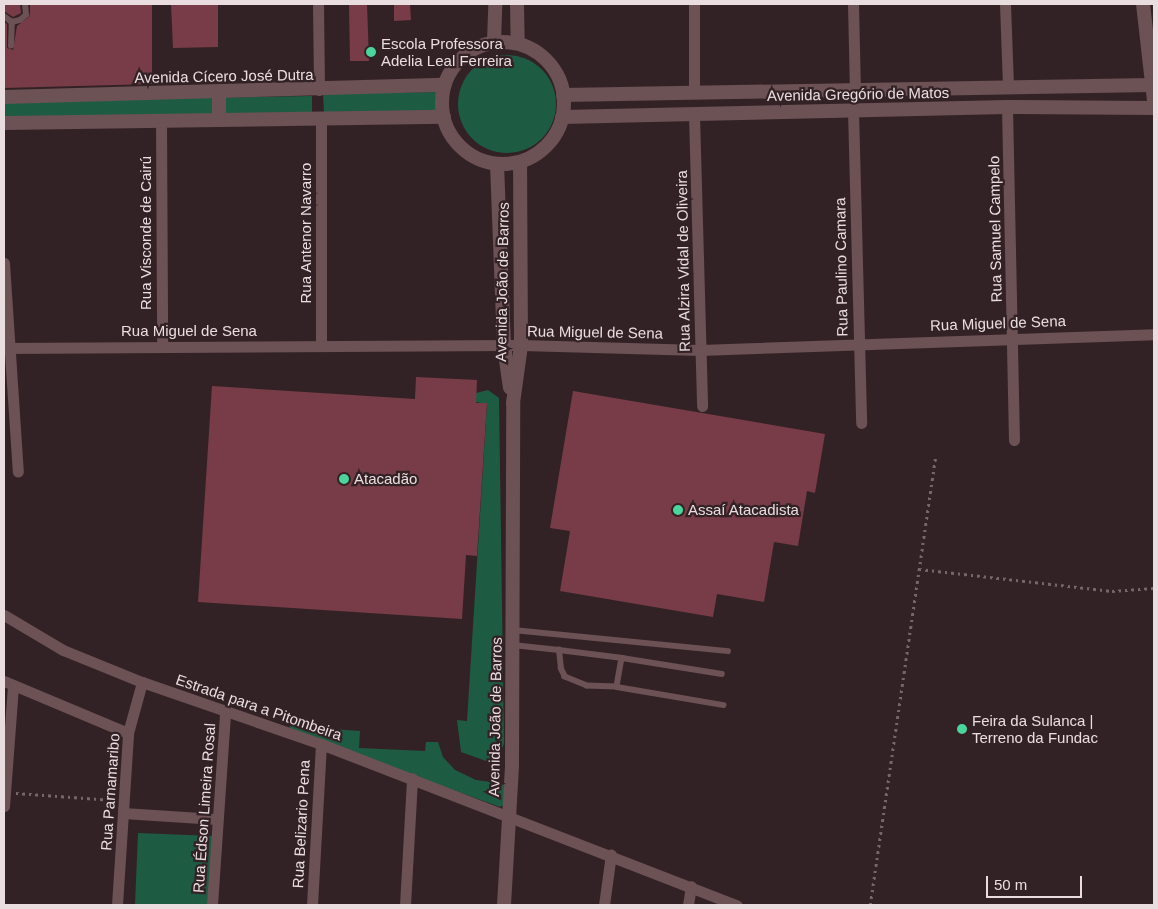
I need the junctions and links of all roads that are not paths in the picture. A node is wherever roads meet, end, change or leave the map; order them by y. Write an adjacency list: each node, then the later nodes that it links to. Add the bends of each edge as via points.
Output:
1 (318, 4): 18 (street)
2 (495, 4): 11 (street)
3 (517, 4): 12 (street)
4 (694, 4): 19 (street)
5 (853, 4): 17 (street)
6 (1006, 4): 16 (street)
7 (1144, 4): 15 (street)
8 (28, 5): 10 (lane, via 24,18)
9 (4, 16): 10 (lane)
10 (12, 22): 13 (lane)
11 (494, 42): 12 (street); 14 (street, via 476,48 462,58)
12 (518, 43): 21 (street, via 535,50 549,63)
13 (11, 46)
14 (445, 85): 18 (street, Avenida Cícero José Dutra); 28 (street)
15 (1152, 85): 16 (street, Avenida Gregório de Matos); 23 (street)
16 (1008, 86): 17 (street, Avenida Gregório de Matos)
17 (855, 88): 19 (street, Avenida Gregório de Matos)
18 (320, 90): 20 (street, Avenida Cícero José Dutra)
19 (694, 91): 21 (street, Avenida Gregório de Matos)
20 (219, 92): 22 (street, Avenida Cícero José Dutra); 31 (street)
21 (563, 95): 29 (street)
22 (4, 97)
23 (1154, 100)
24 (1007, 107): 25 (street, Avenida Gregório de Matos); 26 (street, Avenida Gregório de Matos); 38 (street, Rua Samuel Campelo)
25 (1154, 108)
26 (853, 110): 27 (street, Avenida Gregório de Matos); 39 (street, Rua Paulino Camara)
27 (694, 115): 29 (street, Avenida Gregório de Matos); 45 (street, Rua Alzira Vidal de Oliveira)
28 (444, 117): 32 (street); 35 (street, via 451,135 463,149 479,159)
29 (562, 118): 34 (street, via 553,137 539,152)
30 (161, 120): 31 (street); 33 (street); 41 (street, Rua Visconde de Cairú)
31 (219, 120): 32 (street)
32 (321, 121): 42 (street, Rua Antenor Navarro)
33 (4, 123)
34 (520, 162): 35 (street); 40 (street, Avenida João de Barros)
35 (497, 164): 43 (street, Avenida João de Barros)
36 (4, 263): 44 (street)
37 (1154, 334): 38 (street, Rua Miguel de Sena)
38 (1013, 337): 39 (street, Rua Miguel de Sena); 49 (street, Rua Samuel Campelo)
39 (857, 342): 45 (street, Rua Miguel de Sena); 48 (street, Rua Paulino Camara)
40 (521, 345): 43 (street, Rua Miguel de Sena); 45 (street, Rua Miguel de Sena); 46 (street, Avenida João de Barros)
41 (162, 346): 42 (street, Rua Miguel de Sena); 44 (street, Rua Miguel de Sena)
42 (321, 346): 43 (street, Rua Miguel de Sena)
43 (504, 346): 46 (street, Avenida João de Barros)
44 (6, 348): 50 (street)
45 (700, 350): 47 (street, Rua Alzira Vidal de Oliveira)
46 (513, 403): 52 (street, Avenida João de Barros)
47 (702, 406)
48 (861, 423)
49 (1014, 440)
50 (18, 472)
51 (4, 615): 58 (street, Estrada para a Pitombeira, via 63,650)
52 (512, 630): 53 (street, Avenida João de Barros); 55 (lane)
53 (513, 645): 54 (lane); 69 (street, Avenida João de Barros)
54 (559, 650): 56 (lane); 60 (lane, via 565,676 587,686)
55 (728, 651)
56 (622, 658): 57 (lane); 60 (lane)
57 (722, 674)
58 (142, 682): 62 (street, Estrada para a Pitombeira); 63 (street, Rua Parnamaribo)
59 (8, 683): 63 (street); 66 (street)
60 (617, 687): 61 (lane)
61 (723, 705)
62 (226, 713): 64 (street, Estrada para a Pitombeira); 70 (street, Rua Édson Limeira Rosal)
63 (128, 733): 68 (street, Rua Parnamaribo)
64 (321, 744): 65 (street, Estrada para a Pitombeira); 75 (street, Rua Belizario Pena)
65 (412, 778): 69 (street, Estrada para a Pitombeira); 76 (street)
66 (5, 792): 67 (street)
67 (4, 806)
68 (124, 807): 70 (street); 73 (street, Rua Parnamaribo)
69 (510, 816): 71 (street, Avenida João de Barros); 77 (street)
70 (216, 819): 74 (street, Rua Édson Limeira Rosal)
71 (611, 854): 72 (street, Avenida João de Barros); 78 (street)
72 (691, 886): 79 (street); 80 (street, Avenida João de Barros)
73 (118, 905)
74 (212, 905)
75 (312, 905)
76 (405, 905)
77 (504, 905)
78 (604, 905)
79 (688, 905)
80 (737, 905)

